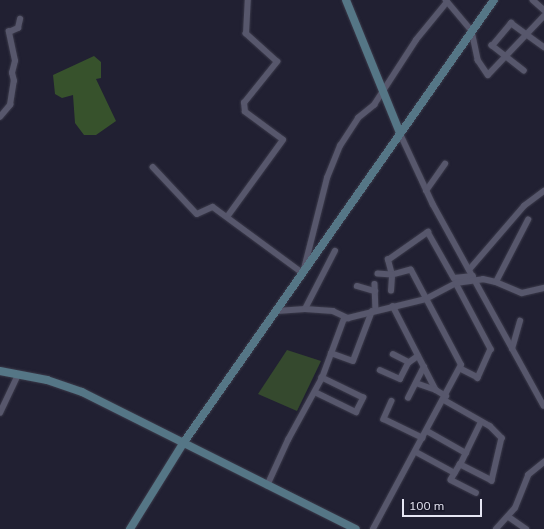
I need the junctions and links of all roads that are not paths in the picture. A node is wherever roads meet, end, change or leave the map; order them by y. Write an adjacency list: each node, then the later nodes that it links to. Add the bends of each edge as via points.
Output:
1 (248, 0): 21 (street, via 246,34 277,62 244,103 245,112 283,140)
2 (346, 0): 14 (street)
3 (494, 0): 9 (street)
4 (532, 0): 6 (street)
5 (447, 1): 9 (street); 14 (street, via 416,40)
6 (544, 10)
7 (544, 16): 10 (street)
8 (20, 19): 15 (street, via 18,28 9,32 15,60 12,73 14,81 10,105)
9 (472, 31): 12 (street, via 478,60 488,75); 16 (street)
10 (527, 36): 11 (street); 12 (street); 12 (street, via 511,23 492,46)
11 (544, 47)
12 (506, 57): 13 (street)
13 (524, 71)
14 (383, 91): 16 (street); 25 (street, via 374,105 358,118 340,146 327,178)
15 (0, 117)
16 (400, 134): 19 (street); 25 (street)
17 (445, 164): 19 (street)
18 (153, 167): 21 (street, via 198,214 213,207)
19 (426, 191): 24 (street)
20 (544, 191): 24 (street, via 524,206)
21 (227, 217): 25 (street)
22 (528, 220): 29 (street)
23 (335, 251): 38 (street)
24 (469, 270): 28 (street)
25 (303, 273): 39 (street)
26 (378, 274): 27 (street)
27 (392, 275): 28 (street, via 388,260 428,232 454,278); 35 (street); 36 (street, via 412,270)
28 (474, 278): 29 (street); 30 (street); 43 (street)
29 (496, 282): 33 (street, via 522,292)
30 (456, 283): 36 (street); 49 (street, via 491,349 478,378)
31 (375, 284): 34 (street)
32 (357, 286): 34 (street)
33 (544, 288)
34 (375, 291): 40 (street)
35 (391, 291)
36 (426, 299): 37 (street); 49 (street, via 461,366)
37 (393, 306): 40 (street); 46 (street)
38 (306, 309): 39 (street); 41 (street, via 333,311)
39 (277, 311): 65 (street)
40 (374, 311): 41 (street); 44 (street, via 353,361)
41 (348, 318): 44 (street, via 341,322)
42 (520, 321): 43 (street)
43 (512, 349): 60 (street)
44 (331, 353): 53 (street)
45 (393, 354): 47 (street)
46 (418, 356): 47 (street); 48 (street)
47 (409, 362): 50 (street, via 400,379)
48 (424, 367): 54 (street); 55 (street)
49 (460, 369): 58 (street)
50 (380, 370)
51 (0, 371): 52 (street)
52 (18, 375): 61 (street); 65 (street, via 67,386)
53 (322, 378): 56 (street); 56 (street, via 363,398 356,412)
54 (416, 383): 55 (street); 57 (street)
55 (436, 390): 58 (street)
56 (315, 392): 71 (street, via 288,440)
57 (408, 398)
58 (445, 398): 62 (street); 63 (street)
59 (392, 401): 64 (street, via 384,419)
60 (544, 406)
61 (0, 413)
62 (481, 422): 67 (street); 69 (street, via 490,426 502,438 492,481)
63 (427, 432): 64 (street); 67 (street)
64 (423, 438): 66 (street)
65 (184, 442): 71 (street); 74 (street)
66 (416, 452): 70 (street); 76 (street)
67 (466, 453): 69 (street)
68 (544, 462): 73 (street, via 528,475)
69 (460, 465): 70 (street)
70 (455, 473): 72 (street, via 451,480)
71 (267, 486): 75 (street)
72 (476, 493)
73 (509, 517): 77 (street); 78 (street)
74 (130, 529)
75 (356, 529)
76 (373, 529)
77 (496, 529)
78 (526, 529)

